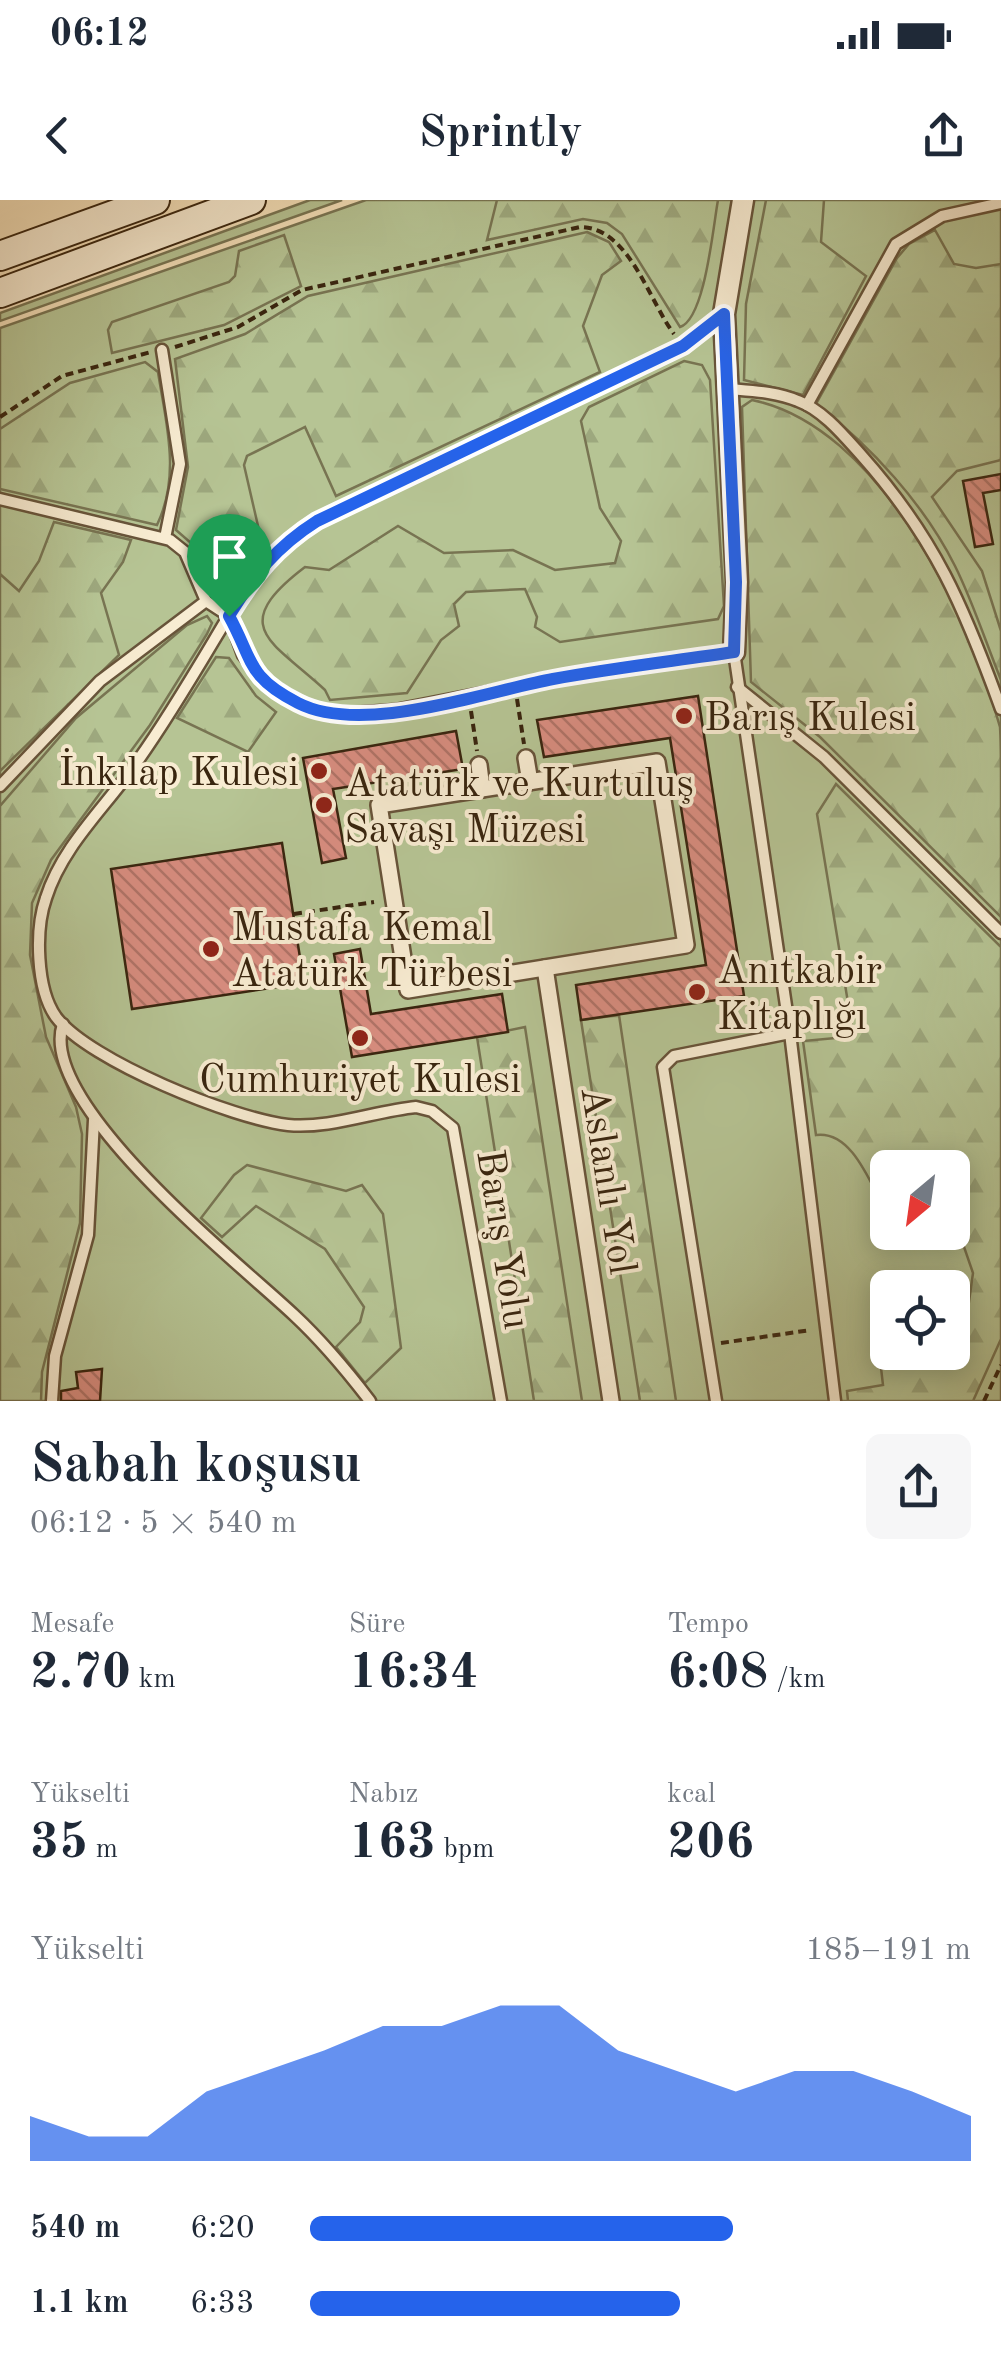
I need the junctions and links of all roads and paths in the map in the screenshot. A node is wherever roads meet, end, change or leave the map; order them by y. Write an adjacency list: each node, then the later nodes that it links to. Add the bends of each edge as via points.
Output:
1 (155, 200): 6 (main road)
2 (250, 200): 7 (main road)
3 (732, 200): 8 (street, via 714,290)
4 (742, 200): 8 (street)
5 (1001, 204): 12 (lane, via 942,216 896,244)
6 (0, 256)
7 (0, 294)
8 (724, 314): 9 (lane); 11 (street)
9 (683, 346): 10 (path, via 615,240 598,228 580,227 302,290 238,327); 17 (lane, via 317,521 260,565)
10 (162, 350): 13 (path, via 62,376); 15 (lane, via 180,464)
11 (730, 389): 12 (lane); 18 (street)
12 (807, 405): 22 (lane, via 892,489 935,550)
13 (0, 416)
14 (0, 499): 15 (lane)
15 (165, 538): 16 (lane, via 185,552)
16 (206, 601): 17 (lane); 27 (lane, via 100,681)
17 (229, 616): 21 (lane, via 256,672 310,708 361,715); 34 (lane, via 50,885 41,923 42,967 50,1005)
18 (734, 652): 19 (lane); 20 (lane)
19 (515, 687): 21 (lane); 23 (path)
20 (737, 687): 32 (lane, via 824,757); 35 (lane)
21 (469, 696): 25 (path)
22 (1001, 709)
23 (521, 722)
24 (526, 758): 26 (street)
25 (479, 765): 28 (street)
26 (530, 782): 28 (street); 33 (street, via 657,762 686,945)
27 (0, 786)
28 (482, 789): 29 (street, via 378,805)
29 (394, 898): 30 (street); 33 (street, via 408,990)
30 (374, 902): 31 (path)
31 (294, 914)
32 (1001, 932)
33 (545, 968): 43 (street, Aslanlı Yol)
34 (63, 1024): 36 (lane, via 65,1065); 42 (lane, Barış Yolu, via 142,1074 276,1122 302,1125 416,1107 449,1124 459,1140)
35 (790, 1033): 37 (lane); 38 (lane, via 674,1056 663,1067)
36 (94, 1120): 40 (lane, via 88,1234 54,1364); 41 (lane, via 319,1339)
37 (827, 1328): 38 (path); 45 (lane)
38 (707, 1345): 44 (lane)
39 (1001, 1365): 46 (path)
40 (52, 1401)
41 (370, 1401)
42 (501, 1401)
43 (611, 1401)
44 (716, 1401)
45 (835, 1401)
46 (984, 1401)

